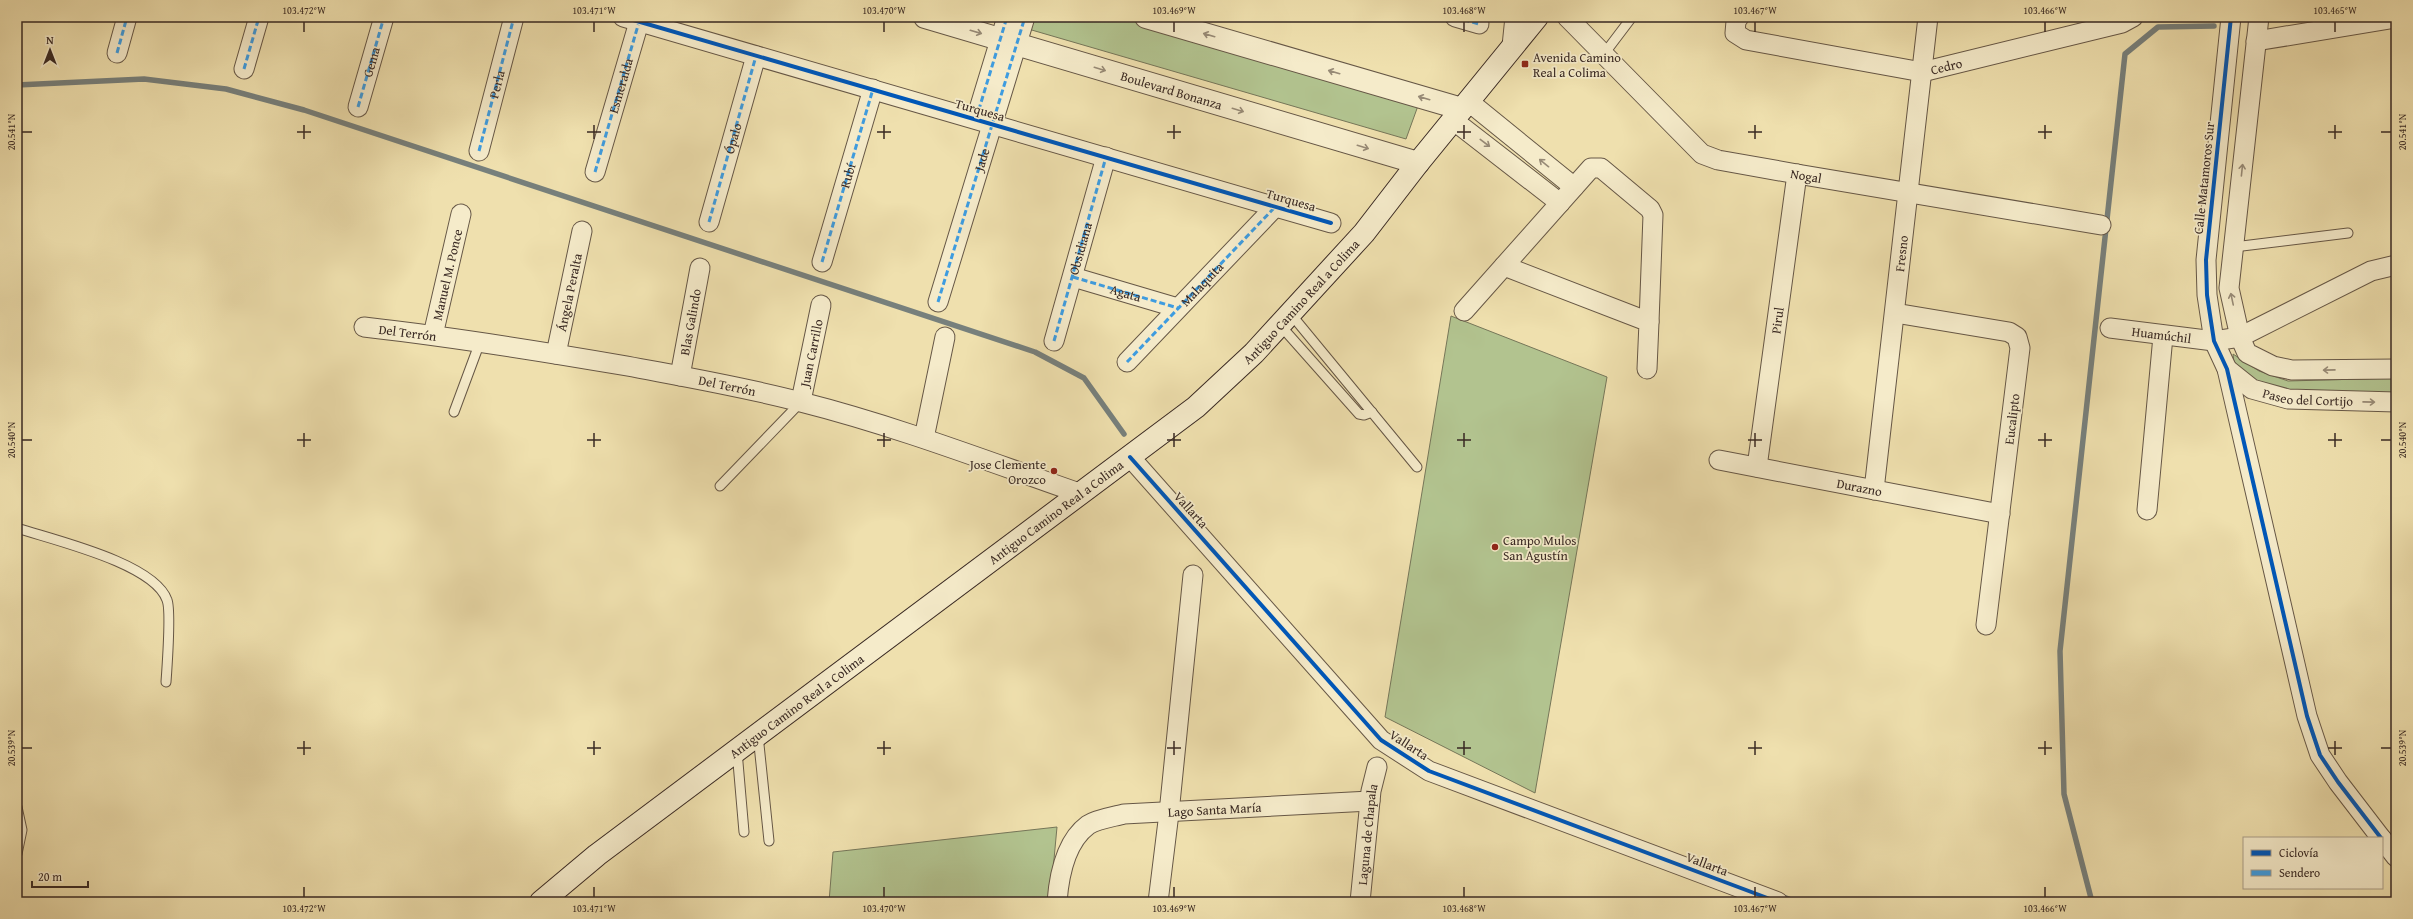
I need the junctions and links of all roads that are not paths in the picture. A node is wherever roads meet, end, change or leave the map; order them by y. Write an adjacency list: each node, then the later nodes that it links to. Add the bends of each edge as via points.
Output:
1 (128, 17): 25 (street)
2 (260, 17): 28 (street)
3 (384, 17): 31 (street, Gema)
4 (514, 17): 34 (street, Perla)
5 (925, 17): 22 (main road, Boulevard Bonanza, one-way to 22)
6 (1007, 17): 22 (street, Jade)
7 (1025, 17): 22 (street, Jade)
8 (1146, 17): 32 (main road, one-way to 8)
9 (1455, 17): 20 (street)
10 (1515, 17): 24 (street)
11 (1537, 17): 24 (main road, Antiguo Camino Real a Colima)
12 (1567, 17): 26 (street, Nogal)
13 (1632, 17): 26 (lane)
14 (1928, 17): 29 (street, Fresno)
15 (2231, 17): 69 (street, Calle Matamoros Sur, via 2206,260 2207,295)
16 (2259, 17): 23 (street)
17 (2396, 18): 23 (street)
18 (631, 19): 27 (street, Turquesa); 37 (street, Esmeralda)
19 (2126, 19): 29 (street, Cedro)
20 (1479, 24)
21 (1737, 25): 29 (street, Cedro, via 1746,40)
22 (1008, 41): 33 (street, Jade); 36 (main road, Boulevard Bonanza, one-way to 36)
23 (2256, 41): 49 (street, one-way to 23)
24 (1512, 46): 32 (main road, Antiguo Camino Real a Colima)
25 (117, 53)
26 (1604, 54): 38 (street, Nogal, via 1702,154 1718,160)
27 (756, 56): 30 (street, Turquesa); 44 (street, Ópalo)
28 (244, 69)
29 (1922, 72): 40 (street, Fresno)
30 (873, 89): 33 (street, Turquesa); 50 (street, Rubí)
31 (358, 107)
32 (1461, 110): 36 (main road, Antiguo Camino Real a Colima); 39 (street, one-way to 32); 41 (street, one-way to 41)
33 (984, 122): 35 (street, Turquesa); 55 (street, Jade)
34 (479, 151)
35 (1106, 157): 42 (street, Turquesa); 54 (street, Obsidiana)
36 (1418, 163): 60 (main road, Antiguo Camino Real a Colima, via 1364,233)
37 (595, 172)
38 (1797, 174): 40 (street, Nogal); 87 (street, Pirul)
39 (1574, 187): 41 (street); 61 (street, via 1591,168 1601,168 1650,209 1653,219)
40 (1908, 192): 46 (street, Nogal); 59 (street, Fresno)
41 (1560, 203): 52 (street)
42 (1276, 206): 45 (street, Turquesa); 57 (street, Malaquita)
43 (461, 214): 64 (street, Manuel M. Ponce)
44 (709, 222)
45 (1332, 222)
46 (2101, 225)
47 (582, 231): 71 (street, Ángela Peralta)
48 (2348, 233): 49 (lane)
49 (2234, 247): 67 (street, one-way to 49, via 2229,288)
50 (822, 262)
51 (2396, 265): 67 (street, Huamúchil, via 2371,271)
52 (1504, 266): 58 (street); 61 (street)
53 (700, 268): 77 (street, Blas Galindo)
54 (1073, 277): 57 (street, Agata); 68 (street, Obsidiana)
55 (938, 302)
56 (821, 305): 79 (street, Juan Carrillo)
57 (1178, 308): 72 (street, Malaquita)
58 (1464, 311)
59 (1895, 313): 89 (street, Fresno); 92 (street, Eucalipto, via 2009,332 2018,337 2020,348)
60 (1285, 319): 76 (lane); 78 (lane); 84 (main road, Antiguo Camino Real a Colima, via 1254,353 1196,407)
61 (1649, 322): 73 (street)
62 (364, 327): 64 (street, Del Terrón)
63 (2110, 328): 65 (street, Huamúchil)
64 (432, 335): 70 (street, Del Terrón)
65 (2163, 336): 69 (street, Huamúchil); 91 (street)
66 (945, 337): 83 (street)
67 (2240, 337): 69 (street, Huamúchil); 74 (street, Paseo del Cortijo, one-way to 67, via 2292,370 2273,366 2247,353)
68 (1054, 341)
69 (2214, 341): 75 (street, Calle Matamoros Sur)
70 (480, 342): 71 (street, Del Terrón); 81 (lane)
71 (556, 354): 77 (street, Del Terrón)
72 (1127, 362)
73 (1647, 369)
74 (2396, 369)
75 (2227, 370): 80 (street, Paseo del Cortijo, one-way to 80, via 2252,390 2288,399); 104 (street, Calle Matamoros Sur, via 2307,716 2320,755)
76 (1342, 375): 78 (lane); 82 (lane)
77 (680, 376): 79 (street, Del Terrón)
78 (1331, 383): 82 (lane, via 1359,414)
79 (801, 402): 83 (street, Del Terrón); 88 (lane)
80 (2396, 402)
81 (454, 412)
82 (1372, 412): 86 (lane)
83 (924, 438): 90 (street, Del Terrón)
84 (1130, 457): 90 (main road, Antiguo Camino Real a Colima); 114 (street, Vallarta, via 1381,740 1429,770)
85 (1719, 460): 87 (street, Durazno)
86 (1417, 467)
87 (1757, 467): 89 (street, Durazno)
88 (720, 486)
89 (1874, 490): 92 (street, Durazno)
90 (1079, 493): 97 (main road, Antiguo Camino Real a Colima)
91 (2148, 510)
92 (2000, 514): 95 (street, Eucalipto)
93 (17, 528): 96 (lane, via 129,565 159,585 168,601)
94 (1192, 575): 102 (street)
95 (1986, 625)
96 (166, 682)
97 (758, 734): 98 (main road, Antiguo Camino Real a Colima); 106 (lane)
98 (737, 750): 103 (lane); 109 (main road, Antiguo Camino Real a Colima, via 597,855)
99 (1377, 767): 100 (street, Laguna de Chapala, via 1373,774)
100 (1370, 801): 102 (street, Lago Santa María); 113 (street, Laguna de Chapala)
101 (17, 807): 107 (lane, via 22,830)
102 (1169, 813): 111 (street, Lago Santa María, via 1124,814 1088,825 1070,845 1059,880); 112 (street)
103 (744, 832)
104 (2380, 837)
105 (2383, 840): 108 (street, Calle Matamoros Sur)
106 (769, 841)
107 (17, 854)
108 (2396, 857)
109 (558, 894): 110 (main road, Antiguo Camino Real a Colima)
110 (541, 902)
111 (1057, 902)
112 (1158, 902)
113 (1360, 902)
114 (1778, 902)

